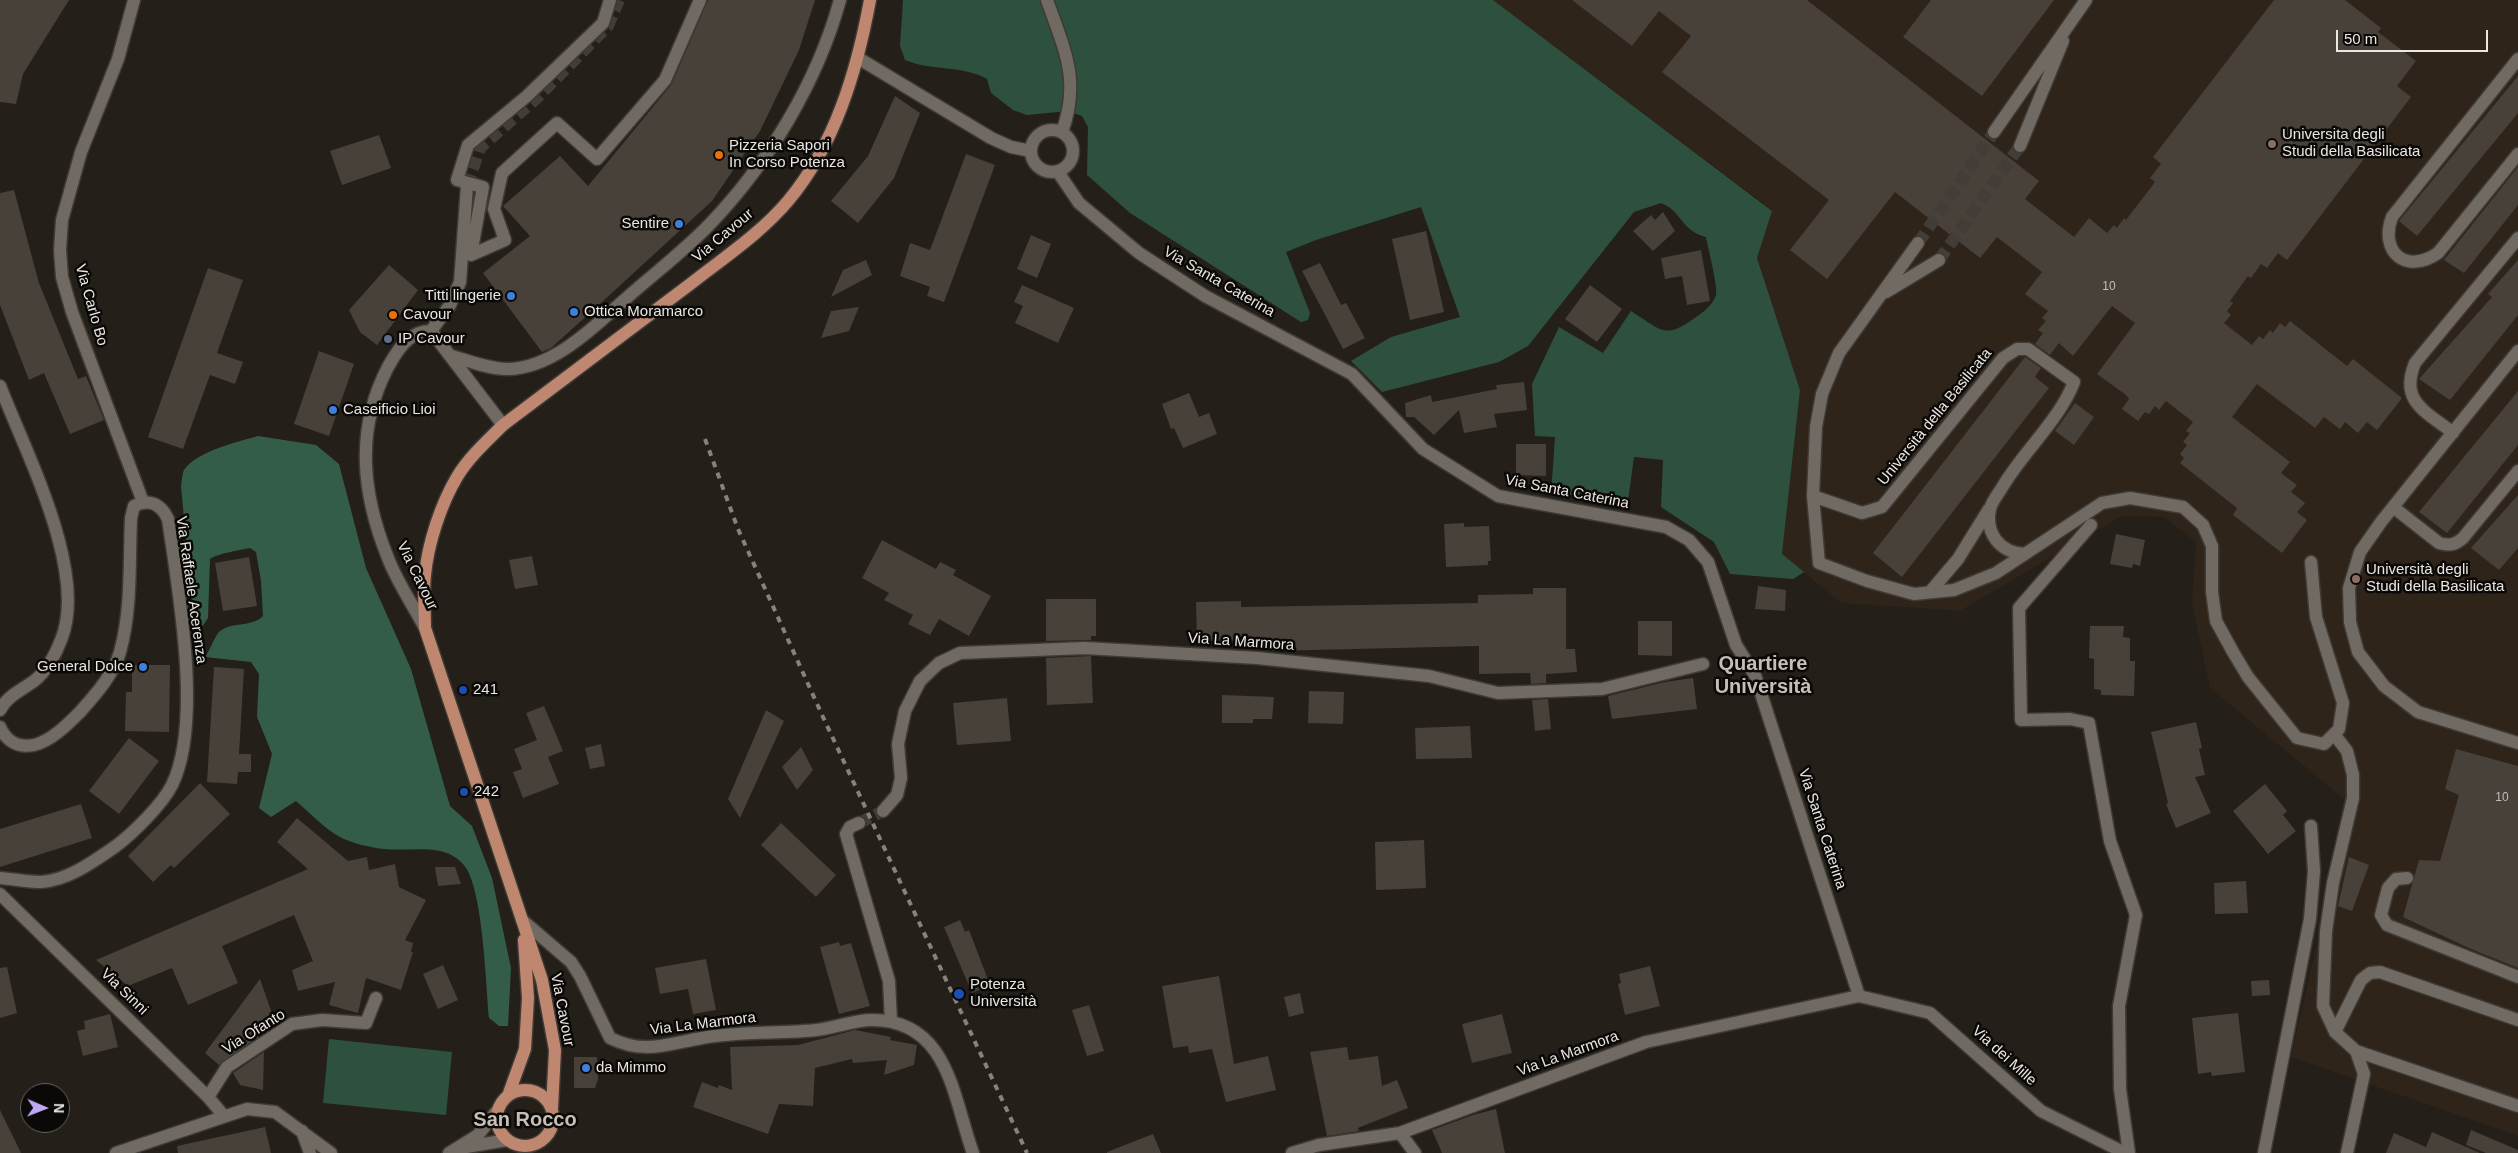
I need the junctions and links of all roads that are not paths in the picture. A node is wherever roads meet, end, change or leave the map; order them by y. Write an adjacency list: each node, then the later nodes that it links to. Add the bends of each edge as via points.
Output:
1 (134, 0): 30 (street, Via Carlo Bo, via 118,59 81,152 62,220 60,250 62,277 72,312)
2 (610, 0): 3 (street, via 603,23 527,96 468,145 457,180 483,187 471,255 505,240 494,209 502,174 557,123 597,159 665,80)
3 (700, 0)
4 (840, 0): 24 (street, Via Cavour, via 831,32 780,133 748,180 697,236 570,347 527,366 507,369)
5 (870, 0): 9 (main road, Via Cavour)
6 (1047, 0): 11 (street, via 1063,45 1072,90)
7 (2086, 0): 8 (street)
8 (2073, 18): 12 (street); 13 (street)
9 (858, 58): 14 (street, via 991,138); 26 (main road, Via Cavour, via 842,105 816,160 788,201 741,244)
10 (2518, 60): 15 (street, via 2392,217 2387,230 2396,256 2417,263 2438,253)
11 (1062, 132): 14 (street, via 1048,130 1041,133); 16 (street, via 1071,141 1073,153 1069,164)
12 (1994, 132)
13 (2020, 146)
14 (1031, 151): 16 (street, via 1041,169)
15 (2518, 154)
16 (1058, 172): 51 (street, Via Santa Caterina, via 1079,203 1139,253 1205,296 1352,374 1423,449 1498,496 1666,527 1689,540 1708,562 1736,645 1755,675)
17 (467, 186): 22 (street, via 460,282 450,305)
18 (2518, 238): 27 (street, via 2415,363 2410,375 2409,390 2415,402)
19 (1918, 243): 21 (street)
20 (1939, 260): 21 (street)
21 (1879, 296): 29 (street, via 1839,353 1822,394 1816,427)
22 (431, 331): 24 (street); 37 (street, Via Cavour, via 411,336 394,357 378,387 366,432 365,460 370,505 388,559)
23 (2518, 351): 27 (street)
24 (452, 356): 26 (street)
25 (0, 386): 39 (street, via 48,502 62,550 68,595 62,640 50,662 36,680 10,697)
26 (503, 425): 37 (main road, Via Cavour, via 479,448 458,477 444,505 425,575)
27 (2453, 433): 31 (street)
28 (2518, 471): 31 (street, via 2456,544 2439,543)
29 (1813, 496): 32 (street, Università della Basilicata, via 1862,513 1882,507 2003,358 2016,349 2028,349 2074,382 2068,396 2012,471); 36 (street, via 1819,563 1914,594)
30 (143, 502): 40 (street, via 134,506 131,518 126,612 120,653 108,675 75,716 43,742 16,744 8,740); 46 (street, Via Raffaele Acerenza, via 163,510 168,519 184,648 188,698 180,762 172,786 124,840 89,865 42,882)
31 (2394, 507): 42 (street, via 2360,552 2349,588 2350,622 2358,652 2384,686 2418,712)
32 (1990, 508): 34 (street, via 1993,536 2002,548); 36 (street, Università della Basilicata, via 1958,559)
33 (2091, 525): 77 (street, via 2019,608 2021,720 2070,718 2089,722 2110,841 2136,915 2119,1006 2120,1089)
34 (2024, 554): 36 (street, via 1996,573 1954,590); 41 (street, via 2102,503 2130,498 2183,507 2203,525 2212,546 2216,621 2248,677 2296,738 2324,744)
35 (2311, 562): 41 (street, via 2316,617 2343,703 2339,729)
36 (1930, 592)
37 (425, 628): 49 (main road, Via Cavour)
38 (1703, 664): 43 (street, Via La Marmora, via 1602,689 1498,693 1429,676 1257,658 1085,648 960,653 940,663 920,681 904,711 898,744 901,778 897,795)
39 (0, 710)
40 (0, 727)
41 (2334, 734): 55 (street, via 2347,751 2353,775 2353,798 2333,883 2326,931 2323,1006)
42 (2518, 743)
43 (883, 811)
44 (859, 823): 54 (street, via 846,834 889,981)
45 (2311, 826): 78 (street, via 2314,870 2310,919)
46 (0, 878)
47 (2407, 878): 50 (street, via 2396,879 2388,888 2381,915 2387,925)
48 (0, 894): 58 (street, Via Sinni)
49 (522, 920): 54 (street, Via La Marmora, via 571,962 610,1038 636,1048 652,1048 704,1037 816,1030 870,1020); 57 (main road, Via Cavour, via 528,998 525,1049); 60 (main road, Via Cavour, via 542,980 555,1050)
50 (2518, 977)
51 (1859, 996): 64 (street, Via La Marmora, via 1646,1042); 76 (street, Via dei Mille, via 1930,1012 2041,1111)
52 (376, 998): 58 (street, Via Ofanto, via 366,1023 322,1020 292,1024 227,1067)
53 (2518, 1020): 55 (street, via 2380,972 2370,973 2361,980)
54 (891, 1021): 73 (street, Via La Marmora, via 916,1032 945,1064)
55 (2335, 1032): 56 (street)
56 (2356, 1051): 59 (street); 79 (street, via 2364,1074)
57 (509, 1093): 60 (main road, via 534,1090 545,1097); 61 (main road, Via Cavour)
58 (208, 1097): 62 (street, Via Sinni)
59 (2518, 1106)
60 (552, 1108): 65 (main road, Via Cavour, via 552,1128)
61 (496, 1112): 66 (main road, via 496,1123); 68 (street, Via Cavour, via 478,1135)
62 (224, 1116): 63 (street, via 247,1109 274,1112); 69 (street)
63 (302, 1131): 70 (street); 71 (street)
64 (1400, 1133): 74 (street, Via La Marmora, via 1319,1145); 75 (street)
65 (546, 1137): 67 (main road); 72 (main road, Via Cavour)
66 (507, 1140): 67 (main road); 68 (street, Via Cavour)
67 (522, 1150)
68 (454, 1151)
69 (116, 1153)
70 (310, 1153)
71 (331, 1153)
72 (542, 1153)
73 (973, 1153)
74 (1292, 1153)
75 (1415, 1153)
76 (2125, 1153)
77 (2130, 1153)
78 (2264, 1153)
79 (2347, 1153)

